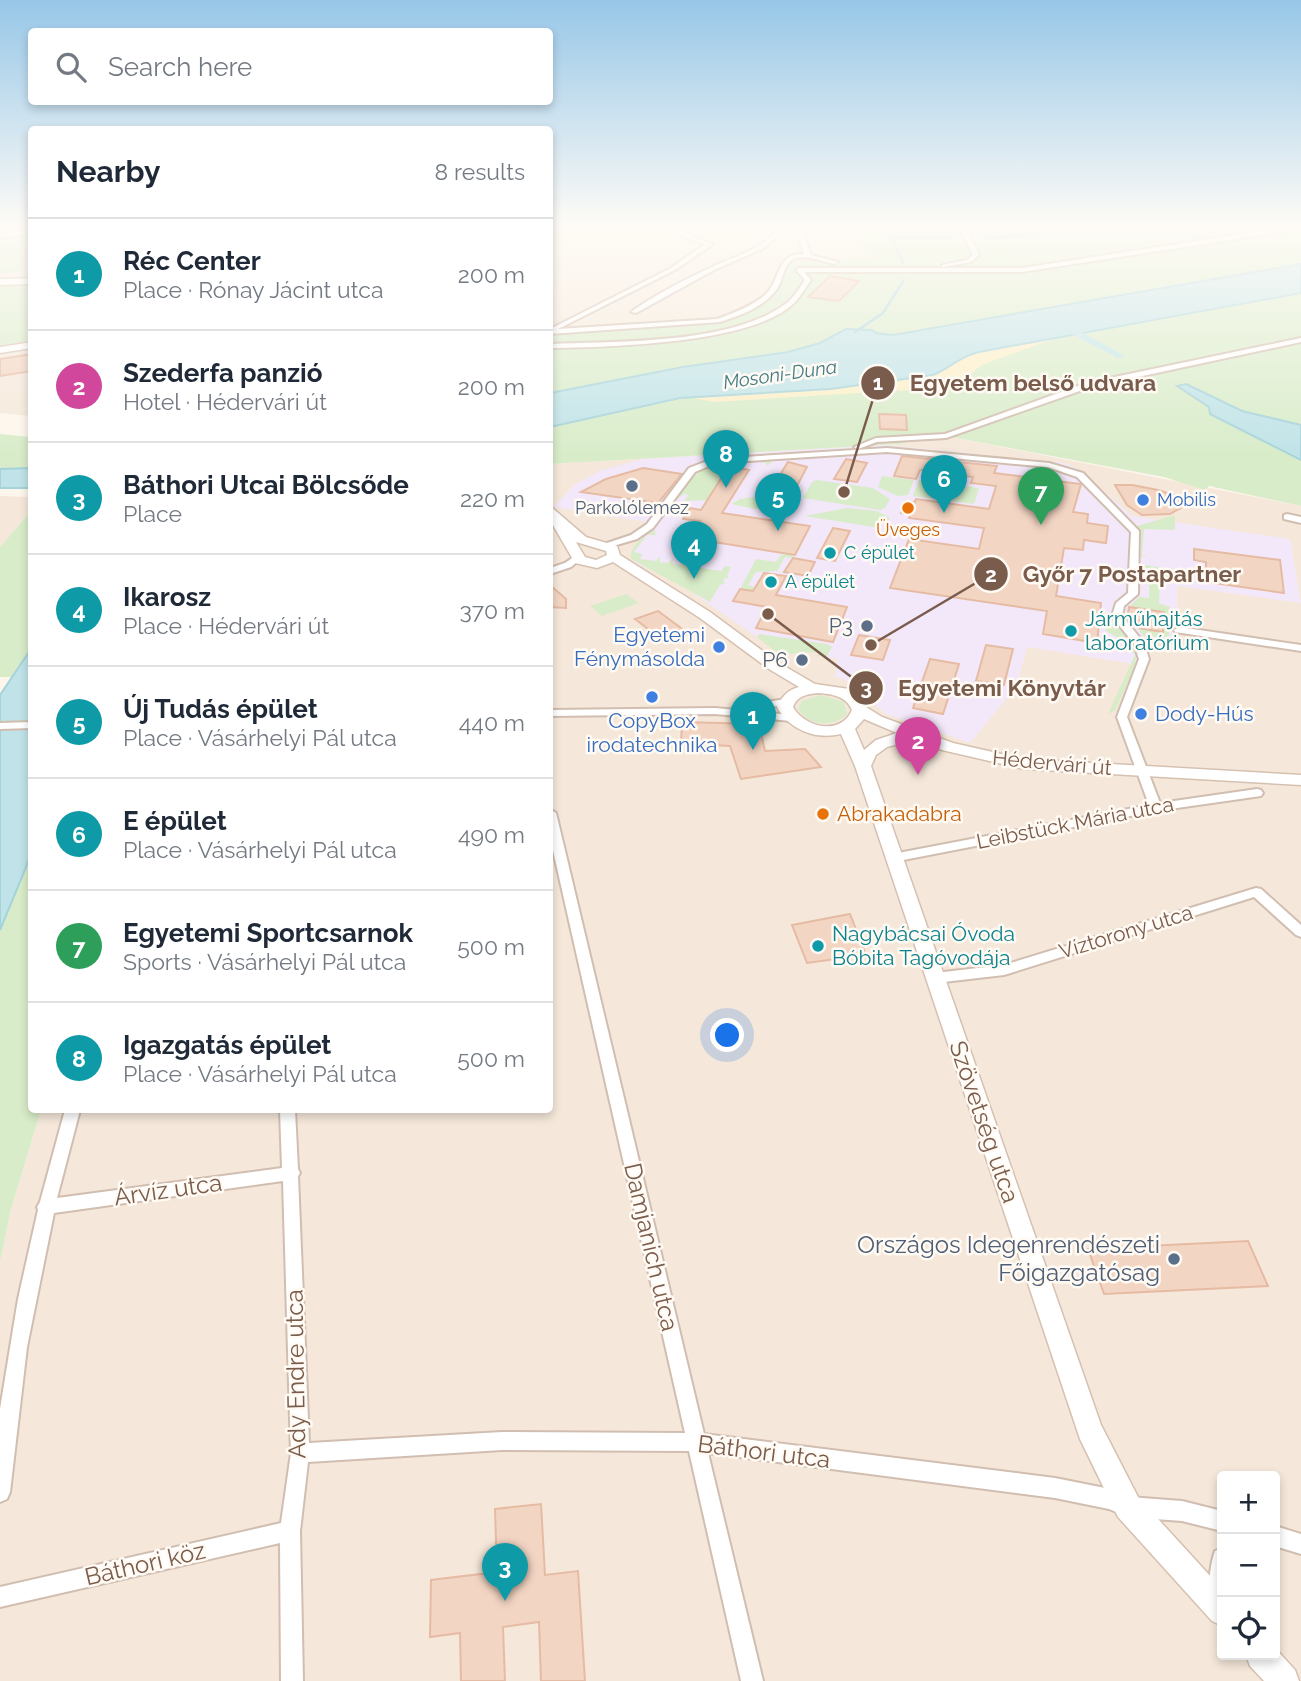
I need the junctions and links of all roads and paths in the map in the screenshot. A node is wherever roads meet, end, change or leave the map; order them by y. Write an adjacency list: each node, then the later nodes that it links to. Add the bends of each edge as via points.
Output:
1 (608, 302): 6 (street)
2 (651, 302): 5 (street)
3 (758, 302): 7 (street, via 718,321)
4 (792, 302): 10 (street, via 734,330)
5 (634, 312)
6 (553, 330)
7 (553, 332)
8 (1301, 340): 12 (street, via 1088,385 946,436 876,440)
9 (28, 346): 11 (street)
10 (553, 346)
11 (0, 350)
12 (813, 454): 13 (street); 14 (street, via 898,451 1054,465 1080,475)
13 (702, 465): 19 (street, via 692,470)
14 (1107, 501): 41 (street, via 1136,535 1133,594 1117,612 1144,656 1122,717)
15 (553, 515): 20 (street, via 581,540)
16 (553, 516): 21 (street)
17 (1287, 517): 18 (street)
18 (1301, 520)
19 (641, 533): 20 (street); 22 (street)
20 (600, 546): 21 (street, via 581,549); 22 (street)
21 (578, 556): 23 (street); 24 (street)
22 (615, 556): 23 (street); 25 (street)
23 (597, 564): 25 (street)
24 (553, 570)
25 (654, 583): 28 (street)
26 (1179, 630): 27 (street)
27 (1301, 648)
28 (774, 666): 29 (street); 30 (street, via 790,690)
29 (813, 688): 30 (street); 31 (street, Hédervári út, via 847,694)
30 (788, 699): 32 (street); 34 (street, via 785,707)
31 (860, 710): 37 (street); 39 (street, Hédervári út)
32 (715, 711): 33 (street); 34 (street)
33 (553, 713)
34 (791, 719): 38 (street)
35 (28, 725): 36 (street)
36 (0, 726)
37 (848, 726): 38 (street, Hédervári út); 39 (street, Hédervári út); 40 (street, Szövetség utca)
38 (819, 730): 40 (street, Szövetség utca, via 836,740)
39 (916, 737): 40 (street, via 880,744 866,756); 41 (street, Hédervári út, via 1024,764)
40 (863, 769): 46 (street, Szövetség utca)
41 (1144, 770): 42 (street, Hédervári út); 44 (street)
42 (1301, 780)
43 (1257, 793): 44 (street, Leibstück Mária utca)
44 (1156, 807): 46 (street, Leibstück Mária utca)
45 (553, 826): 53 (street, Damjanich utca)
46 (893, 858): 48 (street, Szövetség utca)
47 (1301, 932): 48 (street, Víztorony utca, via 1256,892 1004,970)
48 (935, 978): 56 (street, Szövetség utca, via 1068,1376)
49 (71, 1113): 52 (street)
50 (288, 1113): 51 (street, Ady Endre utca)
51 (292, 1173): 52 (street, Árvíz utca); 54 (street, Ady Endre utca)
52 (45, 1207): 55 (street, via 8,1401)
53 (697, 1442): 54 (street, Báthori utca, via 502,1441); 56 (street, Báthori utca, via 1055,1488); 65 (street, Damjanich utca)
54 (300, 1453): 58 (street, Ady Endre utca)
55 (0, 1492)
56 (1128, 1507): 57 (street, Báthori utca, via 1182,1511); 62 (street, Szövetség utca)
57 (1217, 1520)
58 (290, 1531): 61 (street, Báthori köz); 64 (street, Ady Endre utca)
59 (1280, 1538): 60 (street)
60 (1301, 1544)
61 (0, 1597)
62 (1217, 1606)
63 (1265, 1660): 66 (street)
64 (292, 1681)
65 (752, 1681)
66 (1284, 1681)

